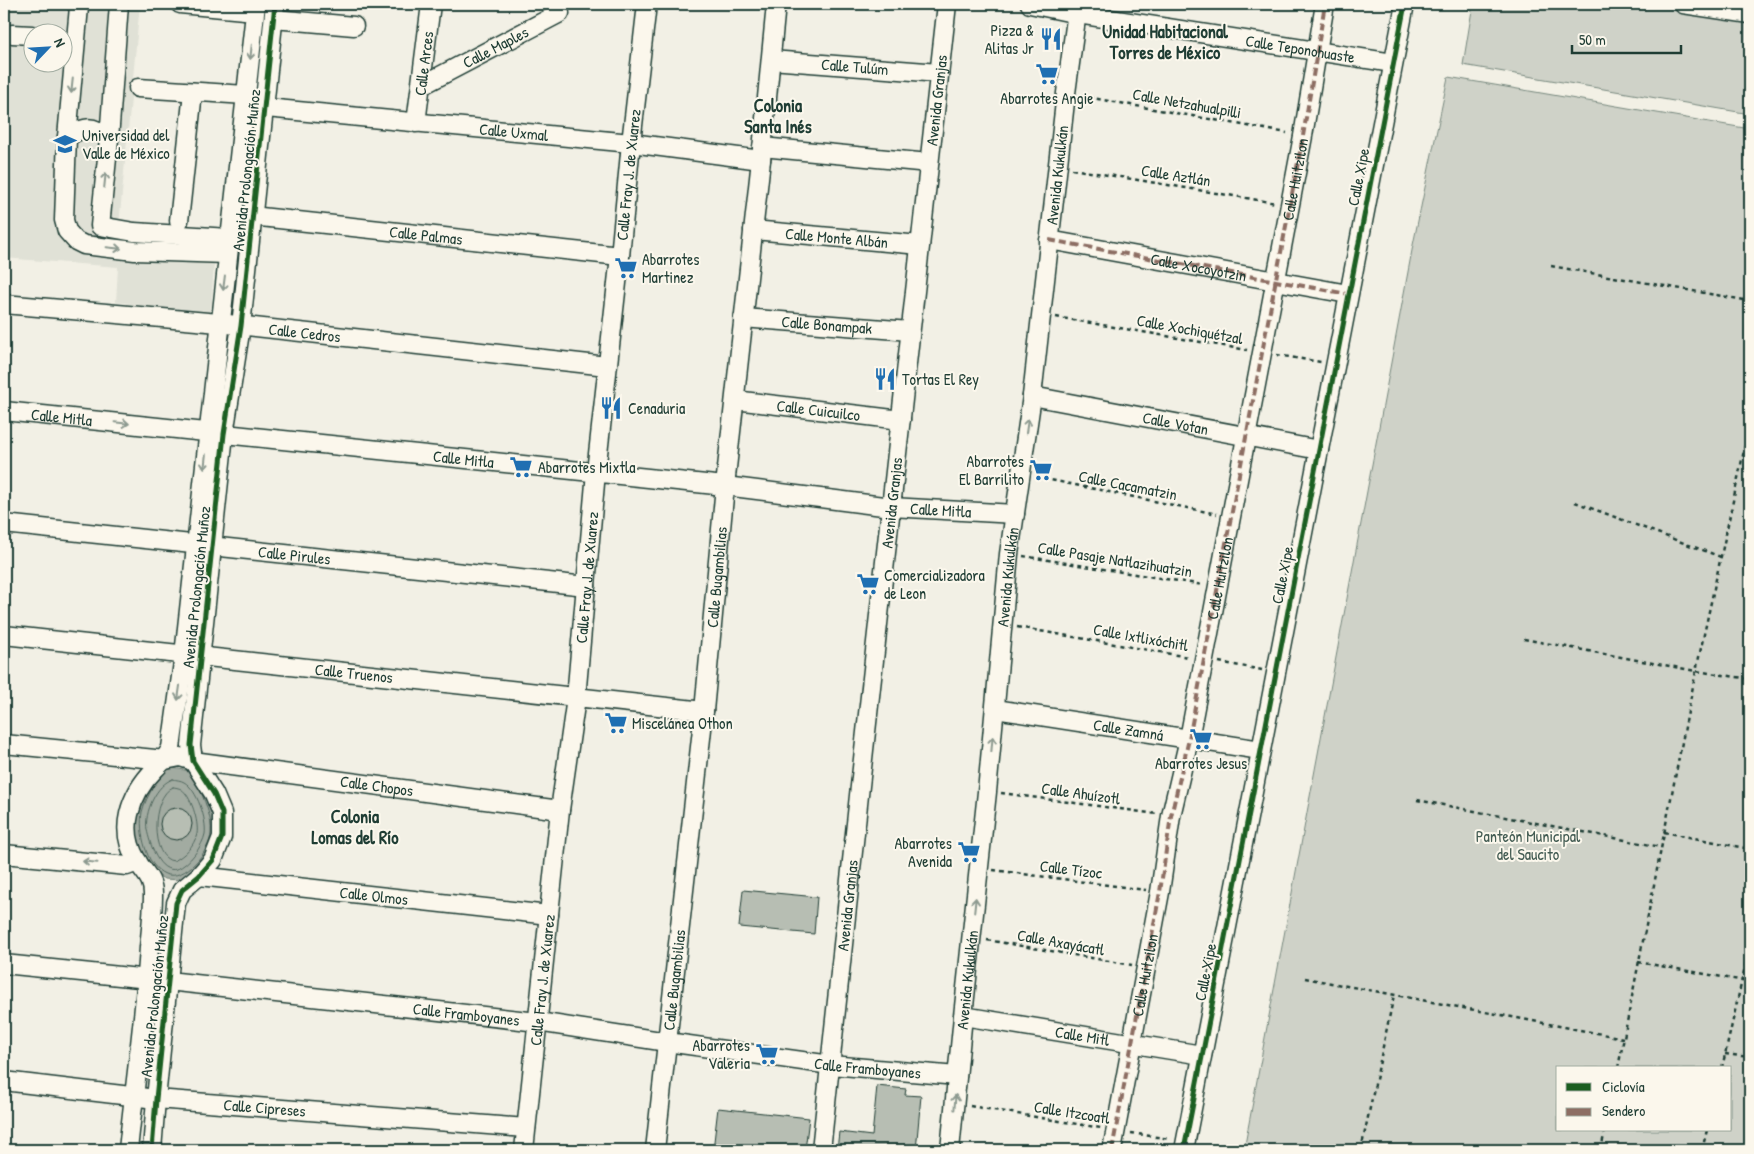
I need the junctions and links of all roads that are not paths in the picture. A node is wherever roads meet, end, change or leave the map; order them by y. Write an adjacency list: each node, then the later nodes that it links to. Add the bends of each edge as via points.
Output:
1 (119, 4): 33 (street)
2 (180, 4): 13 (street)
3 (430, 4): 26 (street, Calle Arces)
4 (555, 4): 26 (street, Calle Maples, via 560,12)
5 (647, 4): 34 (street, Calle Fray J. de Xuarez)
6 (776, 4): 22 (street, Calle Bugambilias)
7 (947, 4): 25 (street, Avenida Granjas)
8 (1030, 4): 14 (street, Calle Teponohuaste)
9 (1325, 4): 21 (street, Calle Huitzilon)
10 (1405, 4): 23 (street, Calle Xipe)
11 (1683, 4): 16 (street)
12 (82, 5): 18 (street)
13 (255, 7): 29 (street, Avenida Prolongación Muñoz, one-way to 29)
14 (1078, 9): 21 (street, Calle Teponohuaste); 44 (street, Avenida Kukulkán)
15 (275, 11): 17 (street); 30 (street, Avenida Prolongación Muñoz)
16 (1750, 14)
17 (354, 26)
18 (72, 32)
19 (12, 34): 20 (street)
20 (22, 34)
21 (1318, 51): 23 (street, Calle Teponohuaste); 51 (street, Calle Huitzilon)
22 (771, 60): 25 (street, Calle Tulúm); 35 (street, Calle Bugambilias)
23 (1392, 63): 52 (street, Calle Xipe)
24 (69, 72): 32 (street, one-way to 32)
25 (939, 73): 36 (street, Avenida Granjas)
26 (421, 86): 31 (street, Calle Arces)
27 (138, 88): 28 (street)
28 (193, 92): 29 (street); 39 (street)
29 (246, 95): 37 (street, Avenida Prolongación Muñoz)
30 (266, 108): 31 (street, Calle Uxmal); 38 (street, Avenida Prolongación Muñoz)
31 (416, 123): 34 (street, Calle Uxmal)
32 (67, 137): 33 (street, via 88,128 100,131); 45 (street, via 64,220 67,231)
33 (109, 139): 40 (street, one-way to 33)
34 (631, 143): 35 (street, Calle Uxmal); 50 (street, Calle Fray J. de Xuarez)
35 (761, 153): 36 (street, Calle Uxmal); 41 (street, Calle Bugambilias)
36 (929, 163): 46 (street, Avenida Granjas)
37 (231, 214): 38 (street, Calle Palmas); 47 (street, Avenida Prolongación Muñoz)
38 (253, 216): 50 (street, Calle Palmas); 56 (street, Avenida Prolongación Muñoz)
39 (179, 221)
40 (100, 226): 42 (street); 45 (street)
41 (753, 230): 46 (street, Calle Monte Albán); 54 (street, Calle Bugambilias)
42 (134, 232): 43 (street); 48 (street)
43 (190, 235): 47 (street); 49 (street)
44 (1049, 240): 51 (street, Calle Xocoyotzin); 59 (street, Avenida Kukulkán)
45 (84, 245): 48 (street, one-way to 48)
46 (920, 245): 57 (street, Avenida Granjas)
47 (228, 246): 49 (street); 55 (street, Avenida Prolongación Muñoz, one-way to 55)
48 (135, 251): 49 (street)
49 (189, 253)
50 (620, 256): 58 (street, Calle Fray J. de Xuarez)
51 (1275, 282): 52 (street, Calle Xocoyotzin); 64 (street, Calle Huitzilon)
52 (1348, 294): 65 (street, Calle Xipe)
53 (4, 304): 55 (street, Calle Cedros)
54 (743, 318): 57 (street, Calle Bonampak); 60 (street, Calle Bugambilias)
55 (219, 323): 56 (street, Calle Cedros); 63 (street, Avenida Prolongación Muñoz)
56 (241, 326): 58 (street, Calle Cedros); 63 (street, Avenida Prolongación Muñoz)
57 (910, 331): 62 (street, Avenida Granjas)
58 (607, 366): 66 (street, Calle Fray J. de Xuarez)
59 (1032, 396): 64 (street, Calle Votan); 69 (street, Avenida Kukulkán, one-way to 59)
60 (734, 400): 62 (street, Calle Cuicuilco); 67 (street, Calle Bugambilias)
61 (4, 411): 63 (street, Calle Mitla, one-way to 63)
62 (902, 420): 68 (street, Avenida Granjas)
63 (216, 433): 66 (street, Calle Mitla); 71 (street, Avenida Prolongación Muñoz)
64 (1246, 436): 65 (street, Calle Votan); 78 (street, Calle Huitzilon)
65 (1319, 450): 80 (street, Calle Xipe)
66 (596, 472): 67 (street, Calle Mitla); 72 (street, Calle Fray J. de Xuarez)
67 (725, 486): 68 (street, Calle Mitla); 77 (street, Calle Bugambilias)
68 (891, 507): 69 (street, Calle Mitla); 98 (street, Avenida Granjas)
69 (1014, 514): 76 (street, Avenida Kukulkán)
70 (4, 524): 71 (street, Calle Pirules)
71 (204, 546): 72 (street, Calle Pirules); 74 (street, Avenida Prolongación Muñoz)
72 (586, 586): 75 (street, Calle Fray J. de Xuarez)
73 (4, 635): 74 (street, Calle Truenos)
74 (192, 656): 75 (street, Calle Truenos); 81 (street, Avenida Prolongación Muñoz, one-way to 81, via 171,748); 82 (street, Avenida Prolongación Muñoz)
75 (576, 698): 77 (street, Calle Truenos); 83 (street, Calle Fray J. de Xuarez)
76 (995, 708): 78 (street, Calle Zamná); 93 (street, Avenida Kukulkán, one-way to 76)
77 (704, 712): 95 (street, Calle Bugambilias)
78 (1189, 739): 80 (street, Calle Zamná); 96 (street, Calle Huitzilon, via 1171,816)
79 (4, 744): 81 (street)
80 (1261, 750): 97 (street, Calle Xipe)
81 (165, 760): 82 (street, via 180,757); 85 (street, Avenida Prolongación Muñoz, via 144,782 129,814 129,844)
82 (193, 761): 83 (street, Calle Chopos); 86 (street, via 222,813 222,837 213,860)
83 (560, 810): 89 (street, Calle Fray J. de Xuarez)
84 (4, 854): 85 (street, one-way to 84, via 127,866)
85 (138, 862): 87 (street, Avenida Prolongación Muñoz)
86 (199, 876): 88 (street); 89 (street, Calle Olmos)
87 (150, 877): 88 (street, via 166,888); 91 (street, Avenida Prolongación Muñoz, via 153,892)
88 (182, 890): 92 (street, Avenida Prolongación Muñoz, via 176,903)
89 (549, 915): 94 (street, Calle Fray J. de Xuarez)
90 (4, 964): 91 (street, Calle Framboyanes)
91 (147, 980): 92 (street, Calle Framboyanes); 101 (street, Avenida Prolongación Muñoz)
92 (168, 981): 94 (street, Calle Framboyanes); 102 (street, Avenida Prolongación Muñoz)
93 (963, 1016): 96 (street, Calle Mitl); 99 (street, Avenida Kukulkán)
94 (538, 1022): 95 (street, Calle Framboyanes); 103 (street, Calle Fray J. de Xuarez)
95 (667, 1042): 98 (street, Calle Framboyanes); 108 (street, Calle Bugambilias)
96 (1131, 1044): 97 (street, Calle Mitl); 111 (street, Calle Huitzilon)
97 (1202, 1055): 104 (street, Calle Xipe)
98 (831, 1065): 99 (street, Calle Framboyanes); 109 (street, Avenida Granjas)
99 (957, 1076): 110 (street, Avenida Kukulkán, one-way to 99)
100 (4, 1081): 101 (street, Calle Cipreses)
101 (133, 1096): 102 (street, Calle Cipreses); 105 (street, Avenida Prolongación Muñoz)
102 (156, 1099): 103 (street, Calle Cipreses); 106 (street, Avenida Prolongación Muñoz)
103 (526, 1128): 107 (street, Calle Fray J. de Xuarez)
104 (1185, 1146)
105 (128, 1150)
106 (152, 1150)
107 (524, 1150)
108 (655, 1150)
109 (821, 1150)
110 (950, 1150)
111 (1112, 1150)

